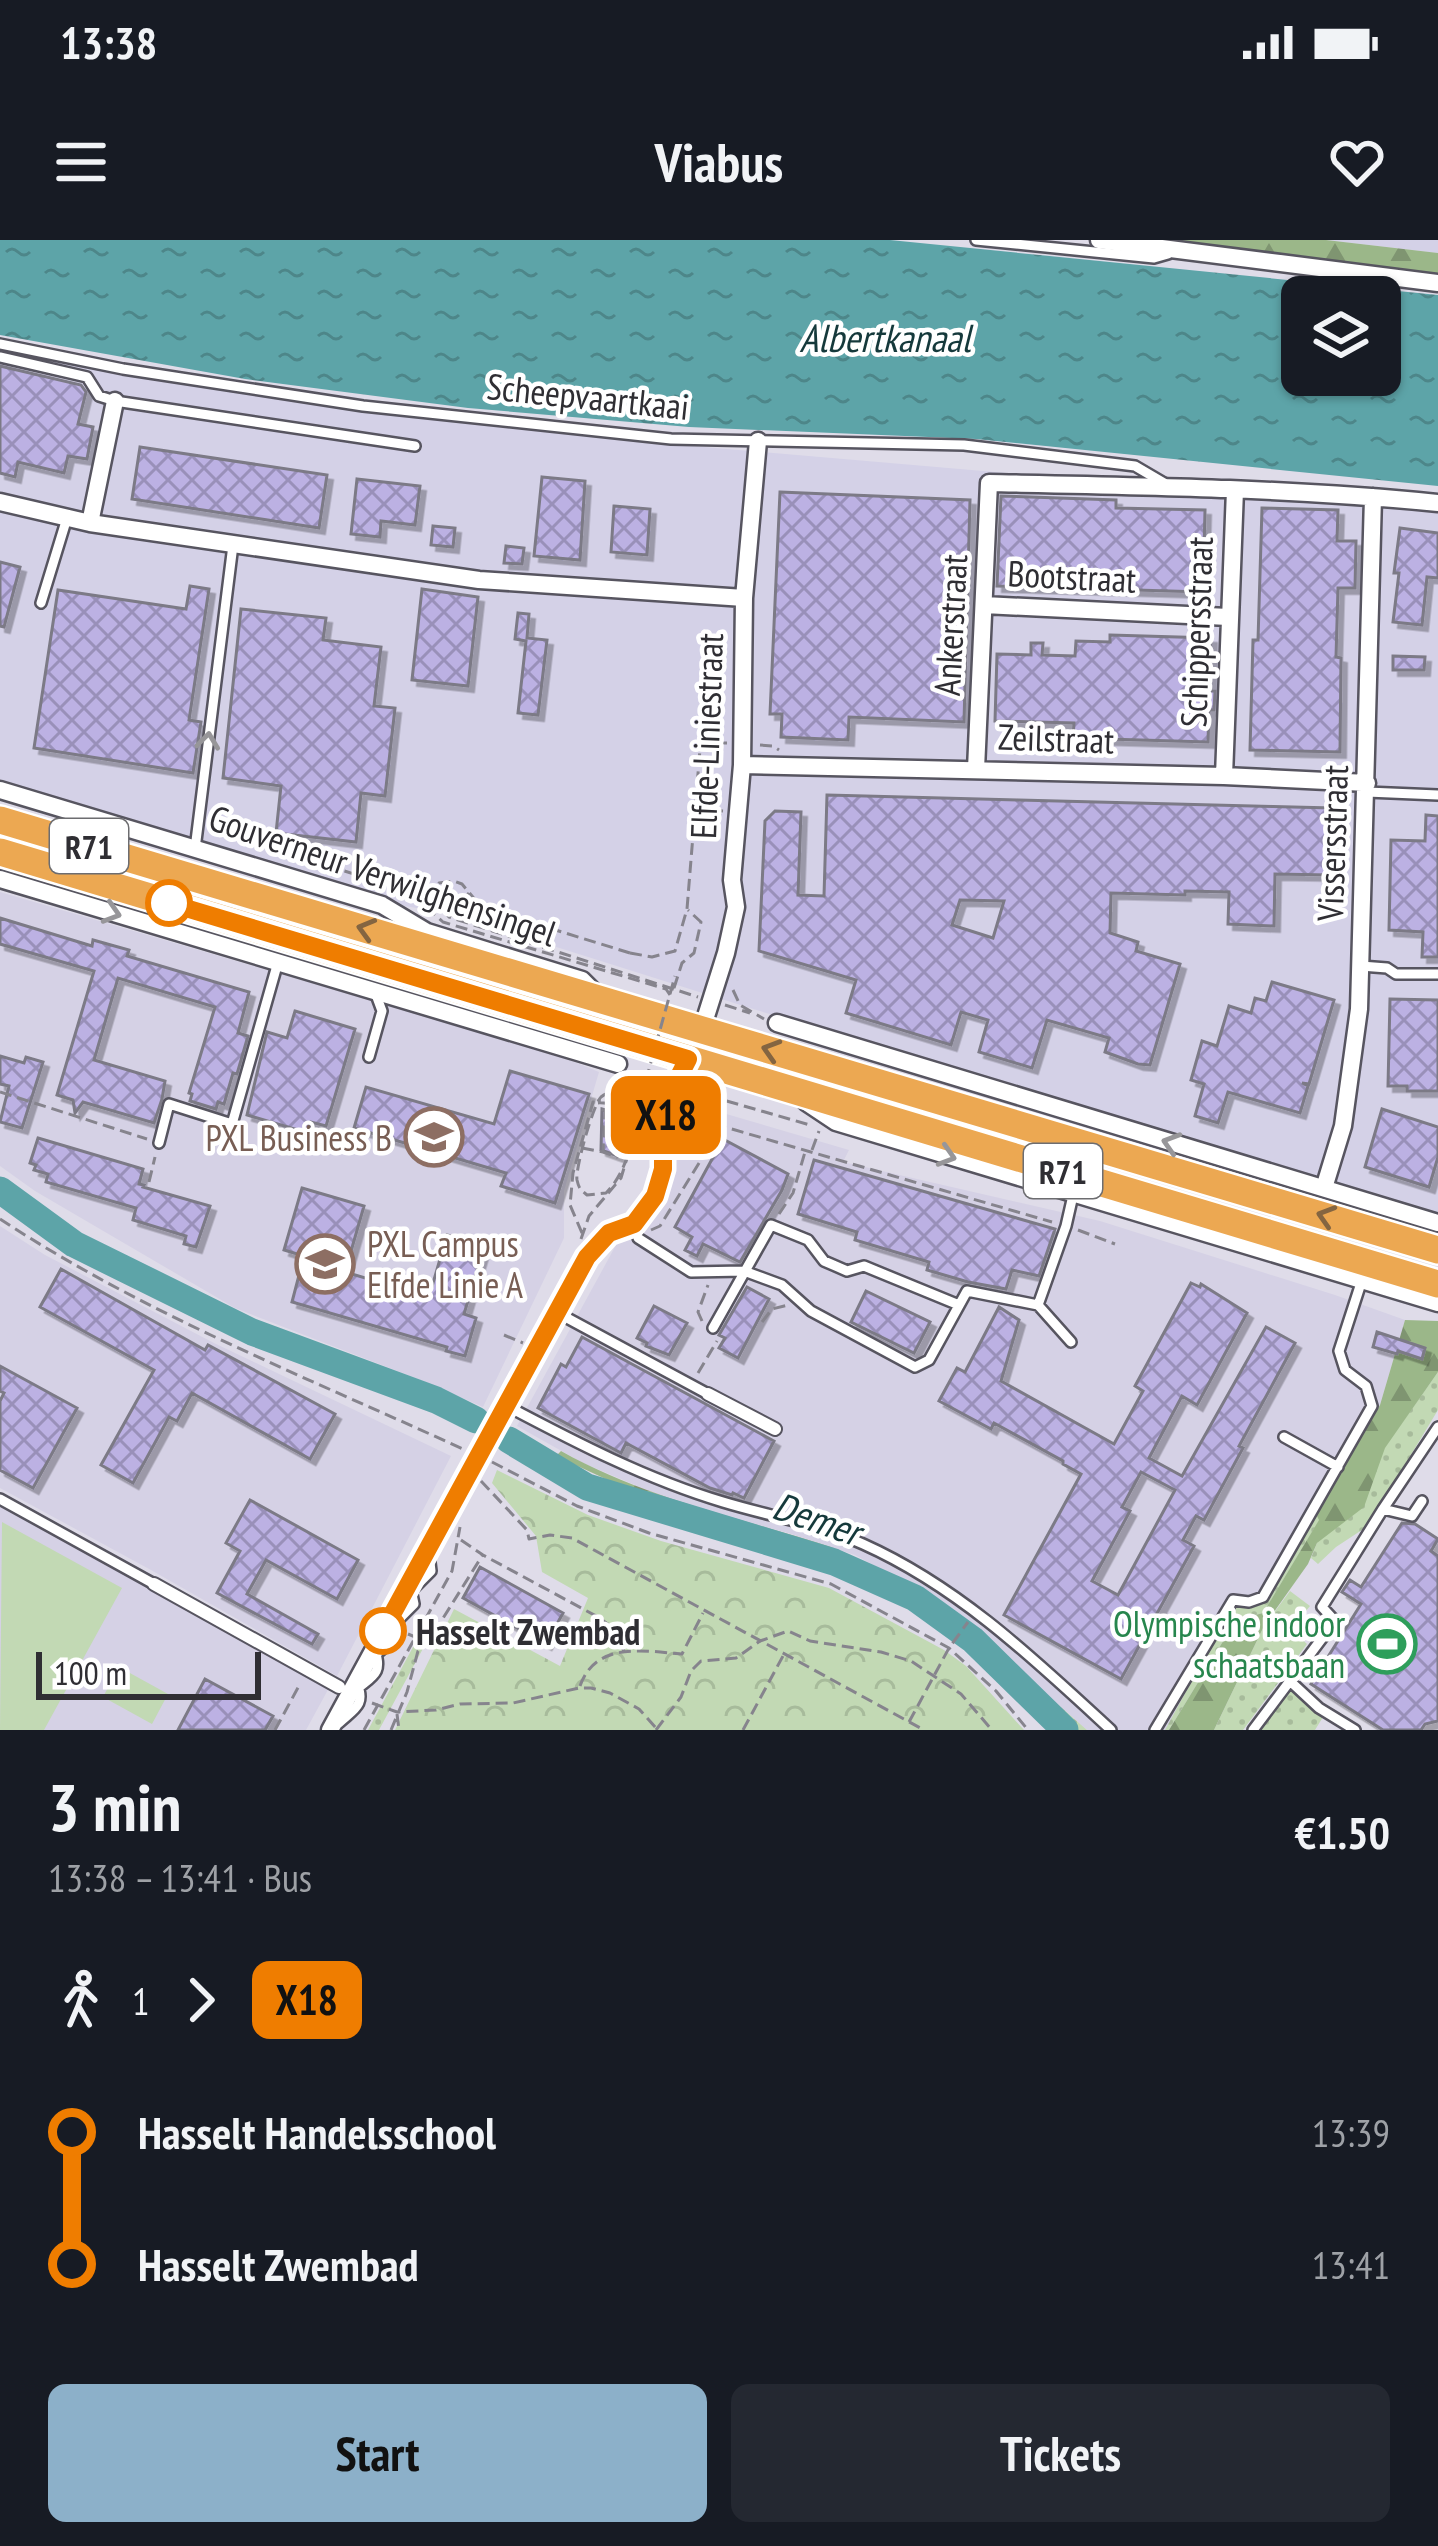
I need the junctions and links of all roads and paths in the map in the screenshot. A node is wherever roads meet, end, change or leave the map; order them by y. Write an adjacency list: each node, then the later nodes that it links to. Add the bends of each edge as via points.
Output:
1 (976, 240): 3 (lane, via 1154,258)
2 (1099, 240): 3 (street)
3 (1179, 250): 4 (street)
4 (1438, 283)
5 (0, 344): 8 (lane, Scheepvaartkaai, via 362,406)
6 (0, 357): 7 (lane, via 87,377 99,396)
7 (115, 401): 9 (lane); 17 (street)
8 (758, 441): 11 (lane, Scheepvaartkaai, via 964,445 1135,466); 19 (street, Elfde-Liniestraat)
9 (415, 446)
10 (989, 483): 11 (street, Scheepvaartkaai); 21 (street, Ankerstraat)
11 (1169, 486): 12 (street, Scheepvaartkaai)
12 (1235, 490): 13 (street, Scheepvaartkaai); 22 (street, Schippersstraat)
13 (1373, 496): 15 (street, Scheepvaartkaai); 26 (street, Vissersstraat)
14 (0, 502): 16 (street)
15 (1438, 503)
16 (67, 518): 17 (street); 20 (lane)
17 (90, 523): 18 (street)
18 (233, 544): 19 (street, via 478,580); 31 (lane, one-way to 18)
19 (744, 598): 23 (street, Elfde-Liniestraat)
20 (41, 603)
21 (984, 605): 22 (street, Bootstraat); 24 (street, Ankerstraat)
22 (1228, 616): 25 (street, Schippersstraat)
23 (742, 765): 24 (street, Zeilstraat); 29 (street, Elfde-Liniestraat)
24 (976, 769): 25 (street, Zeilstraat)
25 (1224, 776): 26 (street, Zeilstraat)
26 (1367, 787): 28 (lane); 42 (street, Vissersstraat)
27 (0, 790): 31 (street, Gouverneur Verwilghensingel)
28 (1438, 795)
29 (739, 812): 38 (path, via 695,809); 49 (street, Elfde-Liniestraat, via 736,907)
30 (0, 820): 48 (highway, Gouverneur Verwilghensingel / R71, one-way to 30)
31 (195, 849): 33 (street, Gouverneur Verwilghensingel)
32 (0, 852): 40 (highway, R71)
33 (252, 867): 36 (path, via 282,852); 48 (street, Gouverneur Verwilghensingel, via 382,905 427,932 582,980)
34 (0, 879): 41 (street, one-way to 41)
35 (469, 893): 37 (path); 38 (path, bridge, via 481,907 652,957 675,951); 39 (path, bridge, via 454,881 434,889 429,905)
36 (436, 899): 37 (path); 45 (path, via 448,917)
37 (456, 905): 39 (path)
38 (687, 909): 45 (path, via 701,922 694,953)
39 (443, 922): 47 (path, bridge)
40 (327, 950): 41 (street); 54 (highway, R71)
41 (285, 964): 46 (street); 69 (lane, via 232,1124 169,1104)
42 (1361, 966): 43 (lane); 75 (street, Vissersstraat, via 1343,1126)
43 (1438, 974)
44 (731, 975): 50 (path)
45 (674, 983): 47 (path, bridge); 49 (path)
46 (376, 992): 53 (lane, via 382,1011); 56 (street)
47 (670, 995): 63 (path, bridge)
48 (599, 998): 52 (highway, Gouverneur Verwilghensingel / R71)
49 (712, 1001): 50 (path); 52 (street, Elfde-Liniestraat)
50 (750, 1013): 51 (path)
51 (777, 1023): 55 (street, Gouverneur Verwilghensingel)
52 (702, 1029): 54 (highway); 57 (highway, Gouverneur Verwilghensingel / R71, one-way to 52)
53 (369, 1057)
54 (688, 1059): 59 (street); 74 (highway, R71, one-way to 74)
55 (901, 1062): 57 (street, Gouverneur Verwilghensingel); 75 (street, Gouverneur Verwilghensingel, one-way to 55)
56 (618, 1064)
57 (839, 1071): 83 (highway, Gouverneur Verwilghensingel / R71, one-way to 57)
58 (644, 1077): 59 (path)
59 (674, 1086): 64 (street); 67 (path, via 723,1100)
60 (0, 1092): 69 (path)
61 (599, 1099): 63 (path, bridge, via 576,1173 587,1195 606,1193 617,1181); 65 (path); 80 (path, bridge, via 627,1094 637,1126 621,1178)
62 (594, 1109): 63 (path, bridge, via 616,1092)
63 (638, 1109)
64 (667, 1110): 67 (path); 92 (street, via 655,1196 634,1224 609,1233 587,1257)
65 (604, 1111): 66 (path); 72 (path)
66 (628, 1118): 70 (path, via 629,1105 593,1102); 72 (path, via 617,1157)
67 (722, 1126): 71 (path); 81 (path, via 660,1226)
68 (820, 1128): 71 (path)
69 (159, 1143): 73 (path)
70 (580, 1148): 72 (path); 80 (path, via 570,1205)
71 (809, 1151): 78 (path); 79 (path)
72 (603, 1152)
73 (148, 1182)
74 (1075, 1185): 79 (lane); 86 (street); 87 (highway, R71)
75 (1324, 1188): 77 (street, Gouverneur Verwilghensingel)
76 (0, 1220): 103 (path, via 218,1341)
77 (1438, 1223)
78 (771, 1226): 85 (lane); 90 (lane, via 808,1240 824,1261 848,1271 864,1266)
79 (1066, 1226): 82 (path); 91 (lane)
80 (583, 1234): 84 (path)
81 (643, 1234): 85 (lane, via 691,1272)
82 (1114, 1244)
83 (1438, 1250)
84 (576, 1254)
85 (744, 1271): 88 (lane); 94 (lane)
86 (1362, 1280): 89 (street); 104 (lane, via 1339,1352 1372,1406)
87 (1438, 1283)
88 (801, 1302): 90 (lane, via 915,1367 929,1360); 93 (path, via 772,1310)
89 (1438, 1303)
90 (959, 1305): 91 (lane, via 967,1291)
91 (1038, 1305): 96 (lane)
92 (556, 1312): 97 (street); 98 (lane)
93 (762, 1322)
94 (713, 1328)
95 (504, 1335): 97 (path)
96 (1071, 1342)
97 (536, 1349): 99 (street)
98 (708, 1394): 101 (street)
99 (505, 1406): 103 (street); 137 (lane, via 611,1460 861,1543 925,1576 985,1617)
100 (1438, 1427): 108 (lane)
101 (775, 1430)
102 (1284, 1437): 104 (lane)
103 (478, 1456): 116 (path, via 649,1533 831,1584); 123 (street)
104 (1338, 1467): 138 (lane, via 1263,1598 1233,1600)
105 (480, 1480): 113 (path, via 529,1539 572,1538)
106 (0, 1499): 112 (lane)
107 (1422, 1501): 108 (lane, via 1412,1516)
108 (1383, 1509): 121 (lane, via 1322,1607 1335,1621)
109 (460, 1525): 110 (path)
110 (458, 1538): 111 (path); 124 (path, via 452,1571)
111 (483, 1555): 117 (path, via 598,1617); 125 (path, via 418,1652)
112 (154, 1584): 119 (street)
113 (704, 1611): 115 (path); 117 (path, via 682,1654)
114 (973, 1615): 116 (path)
115 (760, 1641): 118 (path); 120 (path, via 788,1631 881,1652); 132 (path, via 736,1658 701,1661)
116 (951, 1646): 120 (path); 136 (path)
117 (624, 1651): 122 (path, via 586,1670)
118 (784, 1654): 126 (path); 133 (path)
119 (308, 1670): 123 (street); 128 (path)
120 (934, 1676): 126 (path); 135 (path)
121 (1291, 1682): 139 (lane); 140 (lane)
122 (579, 1688): 125 (path, via 513,1703); 132 (path, via 610,1693)
123 (350, 1689): 127 (street)
124 (379, 1704): 125 (path); 129 (path)
125 (397, 1712): 130 (path); 131 (path)
126 (909, 1722): 134 (path)
127 (337, 1725)
128 (275, 1730)
129 (364, 1730)
130 (391, 1730)
131 (399, 1730)
132 (656, 1730)
133 (743, 1730)
134 (924, 1730)
135 (992, 1730)
136 (1028, 1730)
137 (1111, 1730)
138 (1155, 1730)
139 (1253, 1730)
140 (1355, 1730)

